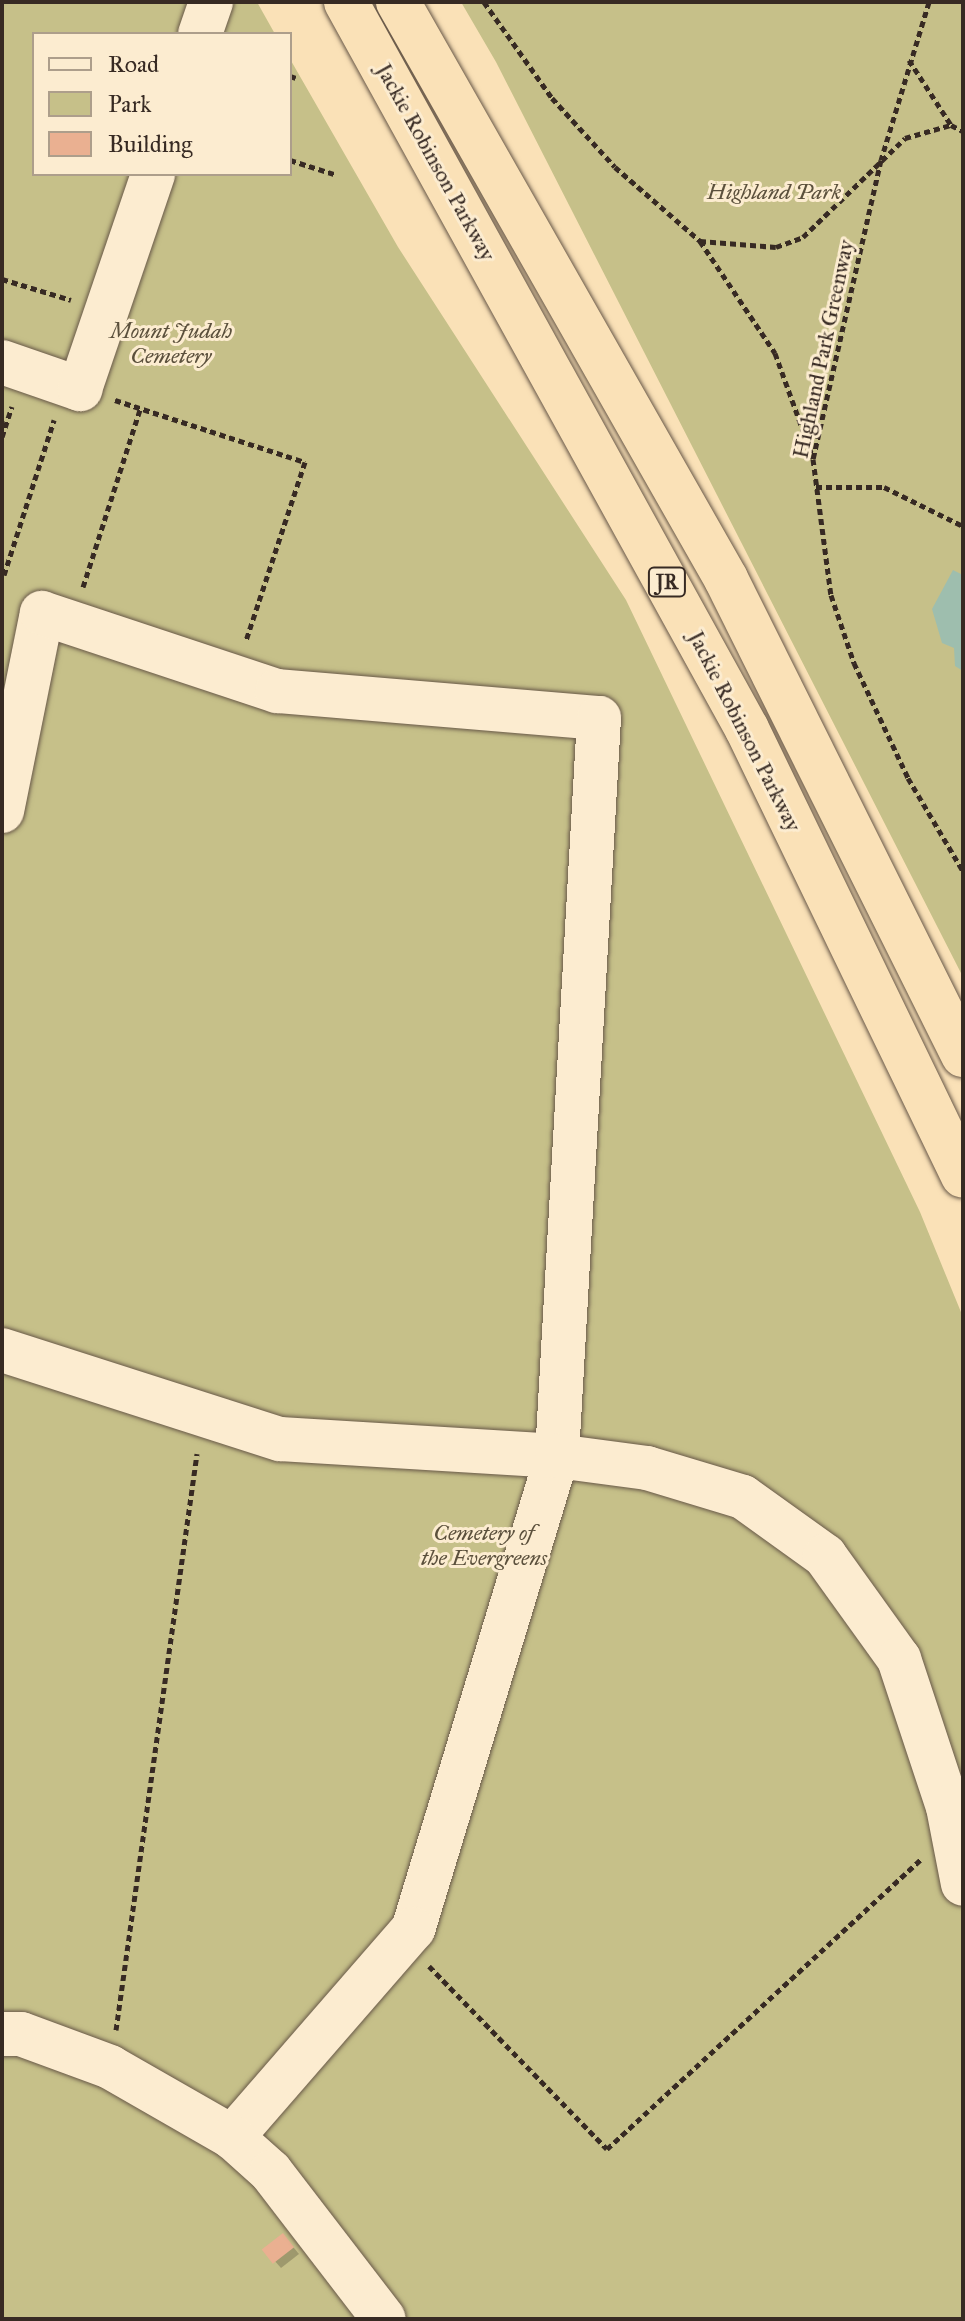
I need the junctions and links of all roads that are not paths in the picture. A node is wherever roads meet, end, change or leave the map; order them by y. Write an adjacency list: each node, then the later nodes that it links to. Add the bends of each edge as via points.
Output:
1 (211, 2): 4 (lane)
2 (346, 2): 9 (highway, Jackie Robinson Parkway / JR, via 747,729)
3 (398, 2): 8 (highway, Jackie Robinson Parkway / JR, via 726,579)
4 (201, 32)
5 (152, 176): 6 (lane, via 107,311 73,387)
6 (2, 362)
7 (2, 811): 11 (lane, via 42,613 277,691 599,718)
8 (963, 1055)
9 (963, 1175)
10 (2, 1350): 11 (lane, via 280,1439)
11 (557, 1456): 12 (lane, via 647,1468 743,1497 825,1556 899,1659 952,1829); 14 (lane, via 413,1929)
12 (963, 1884)
13 (2, 2034): 14 (lane, via 21,2034 110,2067)
14 (232, 2137): 15 (lane, via 271,2172)
15 (384, 2319)

